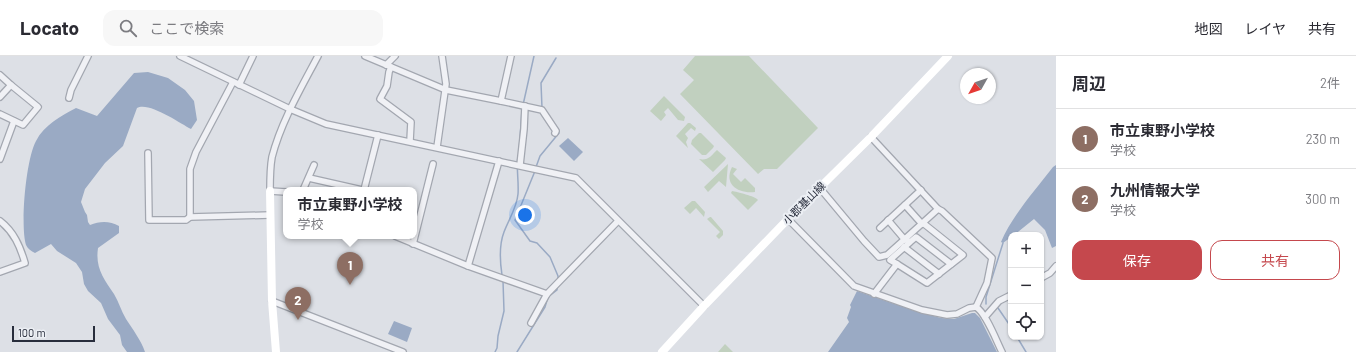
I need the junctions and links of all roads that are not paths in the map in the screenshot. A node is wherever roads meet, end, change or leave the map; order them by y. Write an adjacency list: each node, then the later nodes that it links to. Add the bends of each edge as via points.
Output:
1 (88, 56): 18 (street)
2 (180, 56): 10 (street)
3 (253, 56): 15 (street)
4 (318, 56): 21 (street)
5 (365, 56): 11 (street)
6 (395, 56): 11 (street)
7 (442, 56): 16 (street)
8 (511, 56): 19 (street)
9 (948, 56): 26 (main road, 小郡基山線)
10 (188, 58): 13 (street)
11 (389, 66): 16 (street); 27 (street, via 387,86 380,100 411,122)
12 (0, 75): 14 (street)
13 (233, 82): 15 (street); 46 (street, via 192,162)
14 (11, 85): 17 (street); 23 (street, via 38,107 22,125)
15 (240, 85): 21 (street)
16 (446, 90): 19 (street); 28 (street)
17 (0, 97)
18 (69, 98)
19 (501, 101): 20 (street)
20 (525, 106): 24 (street, via 542,110); 34 (street)
21 (290, 109): 25 (street, via 326,124); 41 (street, via 272,158)
22 (0, 114): 23 (street)
23 (14, 121): 30 (street)
24 (555, 133)
25 (378, 135): 27 (street); 38 (street)
26 (871, 137): 39 (main road, 小郡基山線); 40 (street)
27 (410, 141): 28 (street)
28 (437, 147): 31 (street)
29 (148, 153): 46 (street, via 149,220 186,220)
30 (0, 159)
31 (499, 161): 34 (street); 61 (street)
32 (433, 164): 53 (street)
33 (314, 165): 35 (street)
34 (520, 166): 50 (street, via 576,178)
35 (309, 178): 36 (street); 37 (street)
36 (304, 187)
37 (350, 187)
38 (364, 187)
39 (819, 188): 47 (main road, 小郡基山線); 56 (street, via 879,257 887,255)
40 (921, 190): 43 (street); 44 (street)
41 (270, 191): 42 (street); 45 (main road)
42 (283, 192)
43 (905, 205): 48 (street); 51 (street)
44 (938, 209): 51 (street); 71 (street, via 992,258 987,283)
45 (270, 215): 46 (street); 69 (main road)
46 (190, 217)
47 (788, 219): 67 (street, via 854,286); 70 (main road, 小郡基山線)
48 (888, 220): 52 (street); 56 (street)
49 (0, 221): 63 (street, via 15,236 26,263)
50 (618, 221): 66 (street); 70 (street)
51 (922, 224): 56 (street); 60 (street, via 963,255)
52 (880, 228)
53 (417, 231)
54 (402, 239): 57 (street)
55 (415, 239): 57 (street)
56 (907, 240): 58 (street); 60 (street, via 916,237)
57 (414, 244): 61 (street)
58 (904, 247): 59 (street, via 890,260); 64 (street)
59 (897, 264): 64 (street, via 927,283); 67 (street)
60 (951, 264): 64 (street)
61 (468, 266): 66 (street)
62 (1056, 266): 65 (street)
63 (0, 272)
64 (939, 274)
65 (1044, 276)
66 (547, 294): 73 (street)
67 (874, 294): 71 (street, via 922,310 947,315 957,314)
68 (1008, 296): 72 (street, via 999,301)
69 (272, 301): 74 (main road); 75 (street)
70 (704, 306): 76 (main road, 小郡基山線)
71 (976, 306): 72 (street)
72 (985, 317): 77 (street)
73 (532, 323)
74 (276, 352)
75 (403, 352)
76 (662, 352)
77 (1002, 352)

